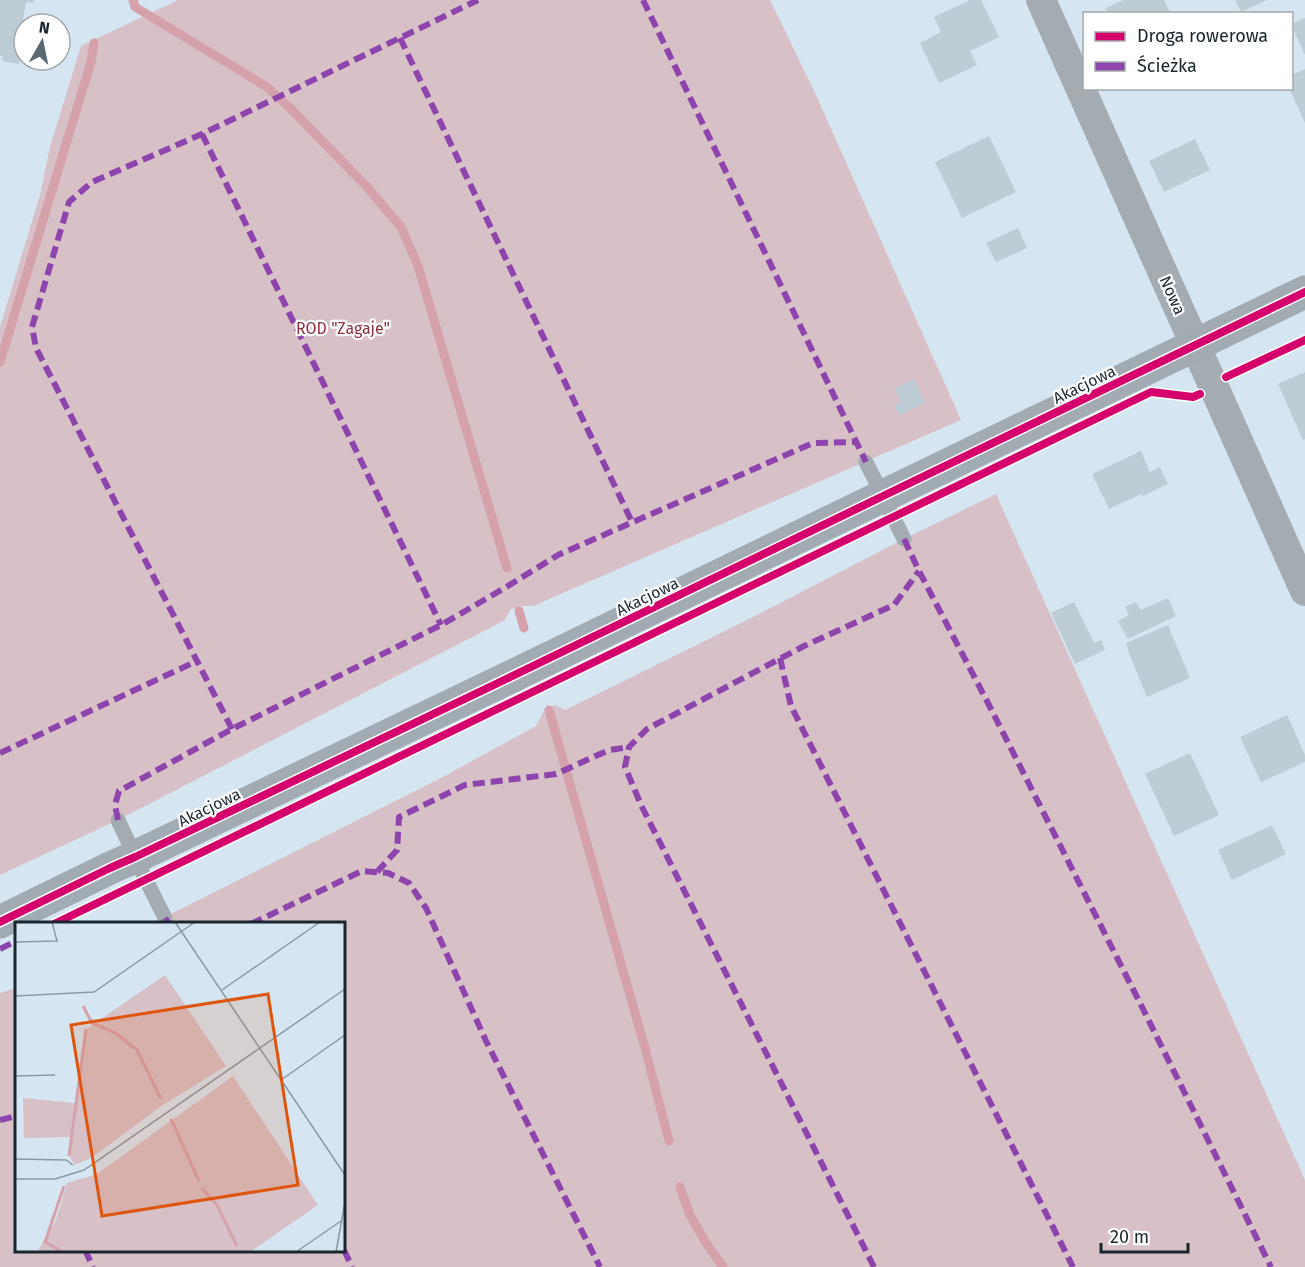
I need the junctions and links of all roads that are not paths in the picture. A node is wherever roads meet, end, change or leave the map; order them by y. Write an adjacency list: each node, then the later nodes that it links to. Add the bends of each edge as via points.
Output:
1 (1041, 0): 3 (street, Nowa)
2 (1305, 292): 3 (street, Akacjowa)
3 (1196, 345): 5 (street, Akacjowa); 7 (street, Nowa)
4 (866, 462): 5 (lane)
5 (883, 496): 6 (lane); 9 (street, Akacjowa)
6 (904, 539)
7 (1302, 577)
8 (118, 820): 9 (lane)
9 (135, 857): 10 (lane); 11 (street, Akacjowa)
10 (165, 918)
11 (0, 922)

